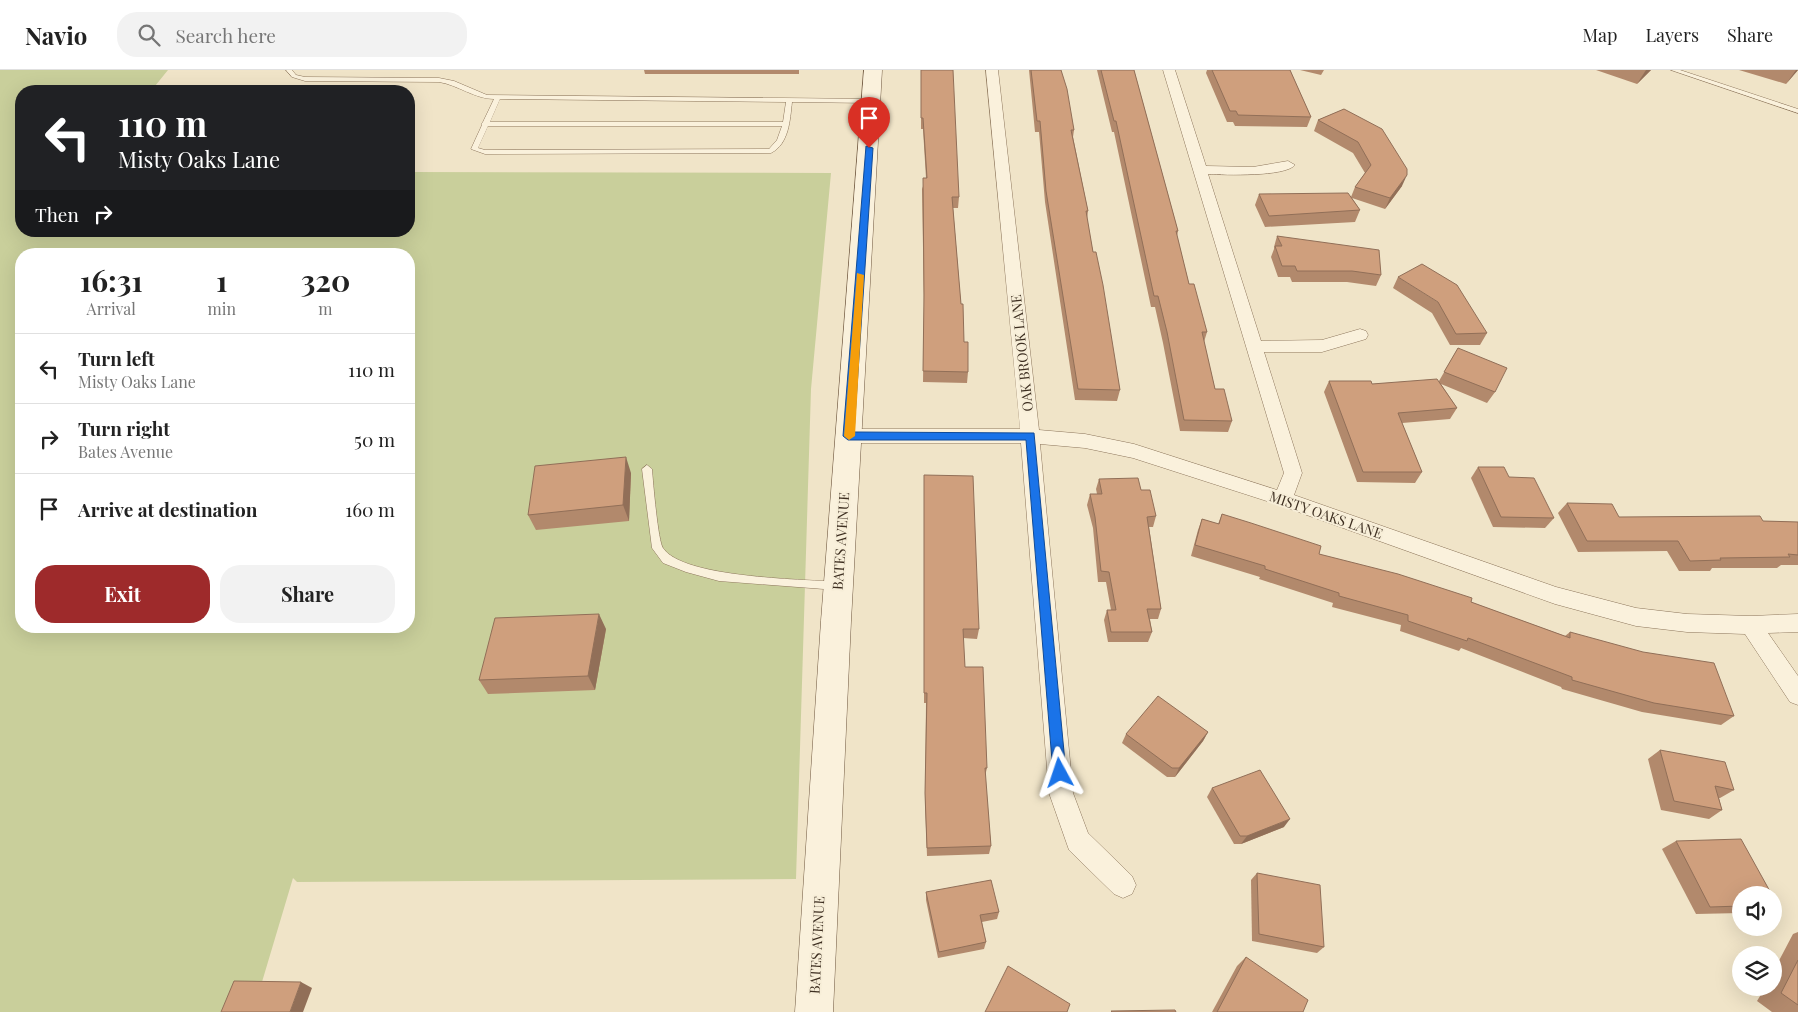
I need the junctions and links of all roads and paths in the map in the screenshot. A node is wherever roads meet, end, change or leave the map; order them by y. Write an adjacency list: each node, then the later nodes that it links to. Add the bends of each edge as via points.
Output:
1 (289, 70): 6 (lane, via 294,76 305,79 440,80 486,97)
2 (873, 70): 8 (street, BATES AVENUE)
3 (992, 70): 17 (street, OAK BROOK LANE)
4 (1169, 70): 13 (street)
5 (1674, 70): 9 (lane)
6 (498, 97): 7 (lane); 10 (lane)
7 (789, 101): 8 (lane); 11 (lane)
8 (872, 101): 16 (street, BATES AVENUE)
9 (1798, 111)
10 (484, 124): 11 (lane); 11 (lane, via 474,149 485,152 771,152 781,140)
11 (786, 124)
12 (1288, 165): 13 (street, via 1254,171)
13 (1199, 170): 15 (street)
14 (1360, 335): 15 (street, via 1322,346)
15 (1254, 347): 19 (street, via 1293,473)
16 (848, 436): 17 (street, MISTY OAKS LANE); 20 (street, BATES AVENUE)
17 (1030, 436): 19 (street, MISTY OAKS LANE, via 1085,441 1134,451); 24 (street, OAK BROOK LANE, via 1061,793 1078,842)
18 (647, 469): 20 (lane, via 657,548 667,560 719,577)
19 (1283, 499): 22 (street, MISTY OAKS LANE, via 1564,597 1636,617 1687,624)
20 (838, 586): 25 (street, BATES AVENUE)
21 (1798, 623): 22 (street, MISTY OAKS LANE)
22 (1751, 625): 23 (street)
23 (1798, 695)
24 (1123, 885)
25 (814, 1012)

